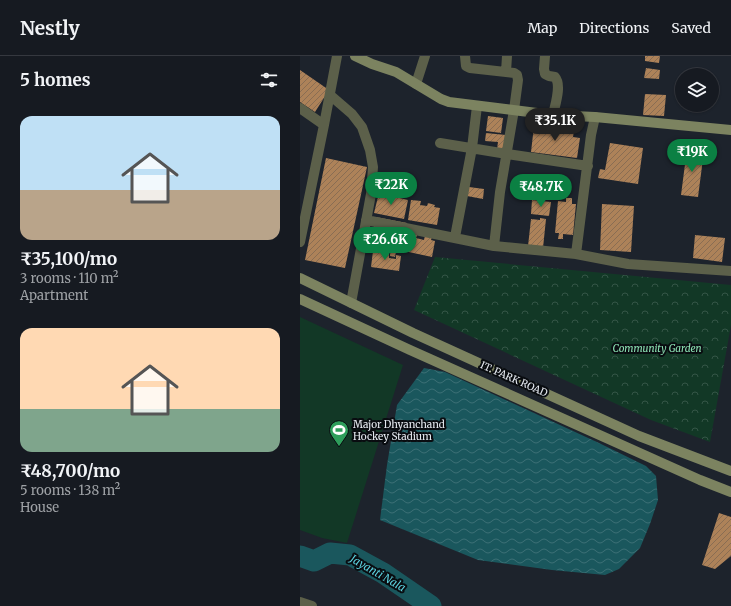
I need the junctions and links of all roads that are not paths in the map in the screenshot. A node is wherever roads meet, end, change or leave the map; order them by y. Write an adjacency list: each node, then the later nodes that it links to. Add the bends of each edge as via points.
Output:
1 (338, 56): 9 (street)
2 (356, 56): 8 (main road, via 396,72)
3 (425, 56): 8 (street)
4 (465, 56): 7 (street, via 466,66 470,68)
5 (507, 56): 7 (street)
6 (545, 56): 13 (street, via 545,74 558,80)
7 (506, 72): 12 (street, via 517,75)
8 (416, 84): 10 (main road, via 449,102)
9 (330, 96): 15 (street); 22 (street, via 352,114 362,128 370,150 373,167)
10 (478, 106): 12 (main road); 18 (street)
11 (300, 108): 15 (street)
12 (514, 110): 13 (main road); 19 (street)
13 (553, 115): 14 (main road)
14 (595, 117): 16 (main road); 20 (street)
15 (324, 125): 21 (street)
16 (731, 130)
17 (440, 143): 18 (street)
18 (472, 148): 19 (street); 23 (street)
19 (507, 154): 20 (street); 25 (street)
20 (588, 166): 26 (street)
21 (302, 220): 24 (street)
22 (366, 220): 23 (street); 30 (street)
23 (455, 237): 25 (street)
24 (300, 242)
25 (494, 246): 26 (street)
26 (576, 254): 27 (street, via 628,264)
27 (731, 271)
28 (300, 278): 30 (main road, IT. PARK ROAD)
29 (300, 299): 32 (main road, IT. PARK ROAD)
30 (351, 303): 31 (main road, IT. PARK ROAD, via 639,436)
31 (731, 471)
32 (731, 492)
33 (300, 602): 34 (street)
34 (312, 606)

